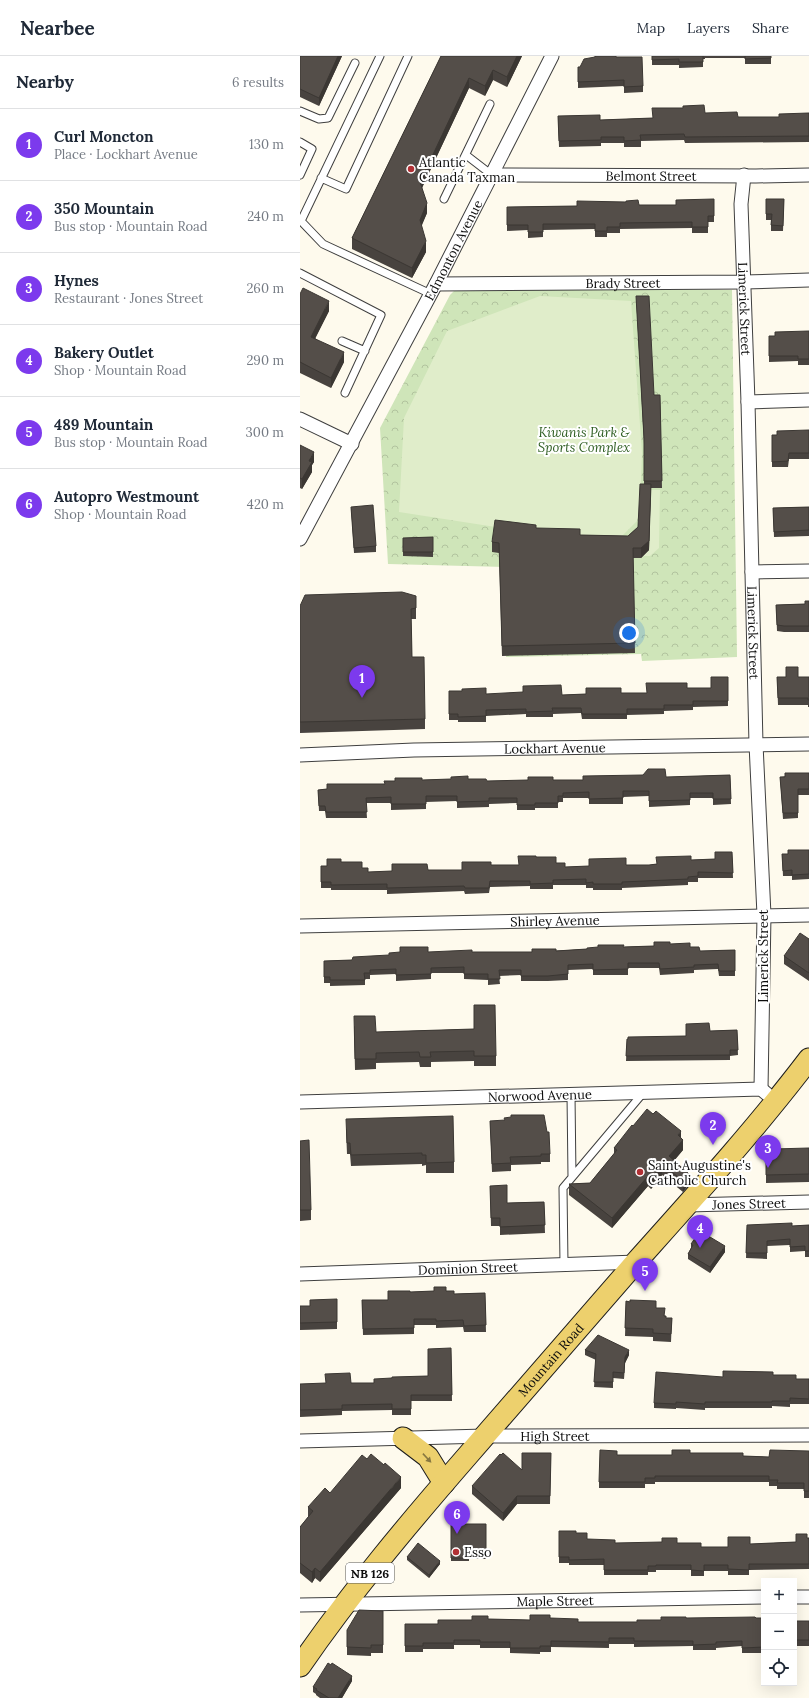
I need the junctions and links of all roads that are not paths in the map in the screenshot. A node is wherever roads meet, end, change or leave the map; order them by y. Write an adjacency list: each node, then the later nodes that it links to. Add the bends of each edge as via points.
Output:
1 (378, 56): 13 (lane)
2 (408, 56): 13 (lane, via 346,189)
3 (552, 56): 10 (street, Edmonton Avenue)
4 (355, 63): 6 (lane, via 328,118 319,119)
5 (490, 104): 8 (lane)
6 (300, 111)
7 (300, 142): 9 (lane, via 312,149)
8 (466, 155): 10 (lane); 14 (lane)
9 (300, 175)
10 (492, 175): 11 (street, Belmont Street); 18 (street, Edmonton Avenue)
11 (744, 175): 12 (street, Belmont Street); 17 (street, Limerick Street, via 741,204)
12 (809, 175)
13 (321, 178): 18 (lane, via 301,221 323,244)
14 (444, 199)
15 (300, 273): 20 (lane, via 381,314)
16 (809, 280): 17 (street, Brady Street)
17 (744, 282): 18 (street, Brady Street); 23 (street, Limerick Street)
18 (433, 289): 25 (street, Edmonton Avenue)
19 (342, 341): 20 (lane)
20 (364, 351): 21 (lane)
21 (345, 393)
22 (809, 400): 23 (street)
23 (748, 402): 28 (street, Limerick Street)
24 (300, 419): 25 (street)
25 (352, 444): 26 (street, Edmonton Avenue)
26 (300, 539)
27 (809, 571): 28 (street)
28 (752, 572): 29 (street, Limerick Street)
29 (756, 744): 30 (street, Lockhart Avenue); 31 (street, Lockhart Avenue, via 414,750); 32 (street, Limerick Street)
30 (809, 744)
31 (300, 755)
32 (764, 915): 33 (street, Shirley Avenue); 34 (street, Shirley Avenue); 38 (street, Limerick Street)
33 (809, 915)
34 (300, 926)
35 (809, 1059): 38 (main road, Mountain Road / NB 126)
36 (643, 1093): 37 (street, Norwood Avenue); 38 (street, Norwood Avenue); 40 (lane)
37 (571, 1095): 39 (street, Norwood Avenue); 40 (lane)
38 (769, 1095): 42 (main road, Mountain Road / NB 126)
39 (300, 1102)
40 (572, 1177): 44 (lane, via 563,1188)
41 (809, 1202): 42 (street, Jones Street)
42 (688, 1205): 43 (main road, Mountain Road / NB 126)
43 (637, 1262): 44 (street, Dominion Street); 47 (main road, Mountain Road / NB 126)
44 (564, 1264): 45 (street, Dominion Street)
45 (300, 1274)
46 (809, 1435): 47 (street, High Street)
47 (485, 1436): 48 (street, High Street); 50 (main road, Mountain Road / NB 126)
48 (403, 1438): 49 (street, High Street); 50 (main road, one-way to 50, via 428,1457)
49 (300, 1441)
50 (444, 1483): 54 (main road, Mountain Road / NB 126, via 405,1527)
51 (761, 1597): 54 (street, Maple Street)
52 (797, 1597): 53 (street)
53 (809, 1597)
54 (346, 1603): 55 (street, Maple Street); 56 (main road, Mountain Road / NB 126)
55 (300, 1605)
56 (300, 1666)

